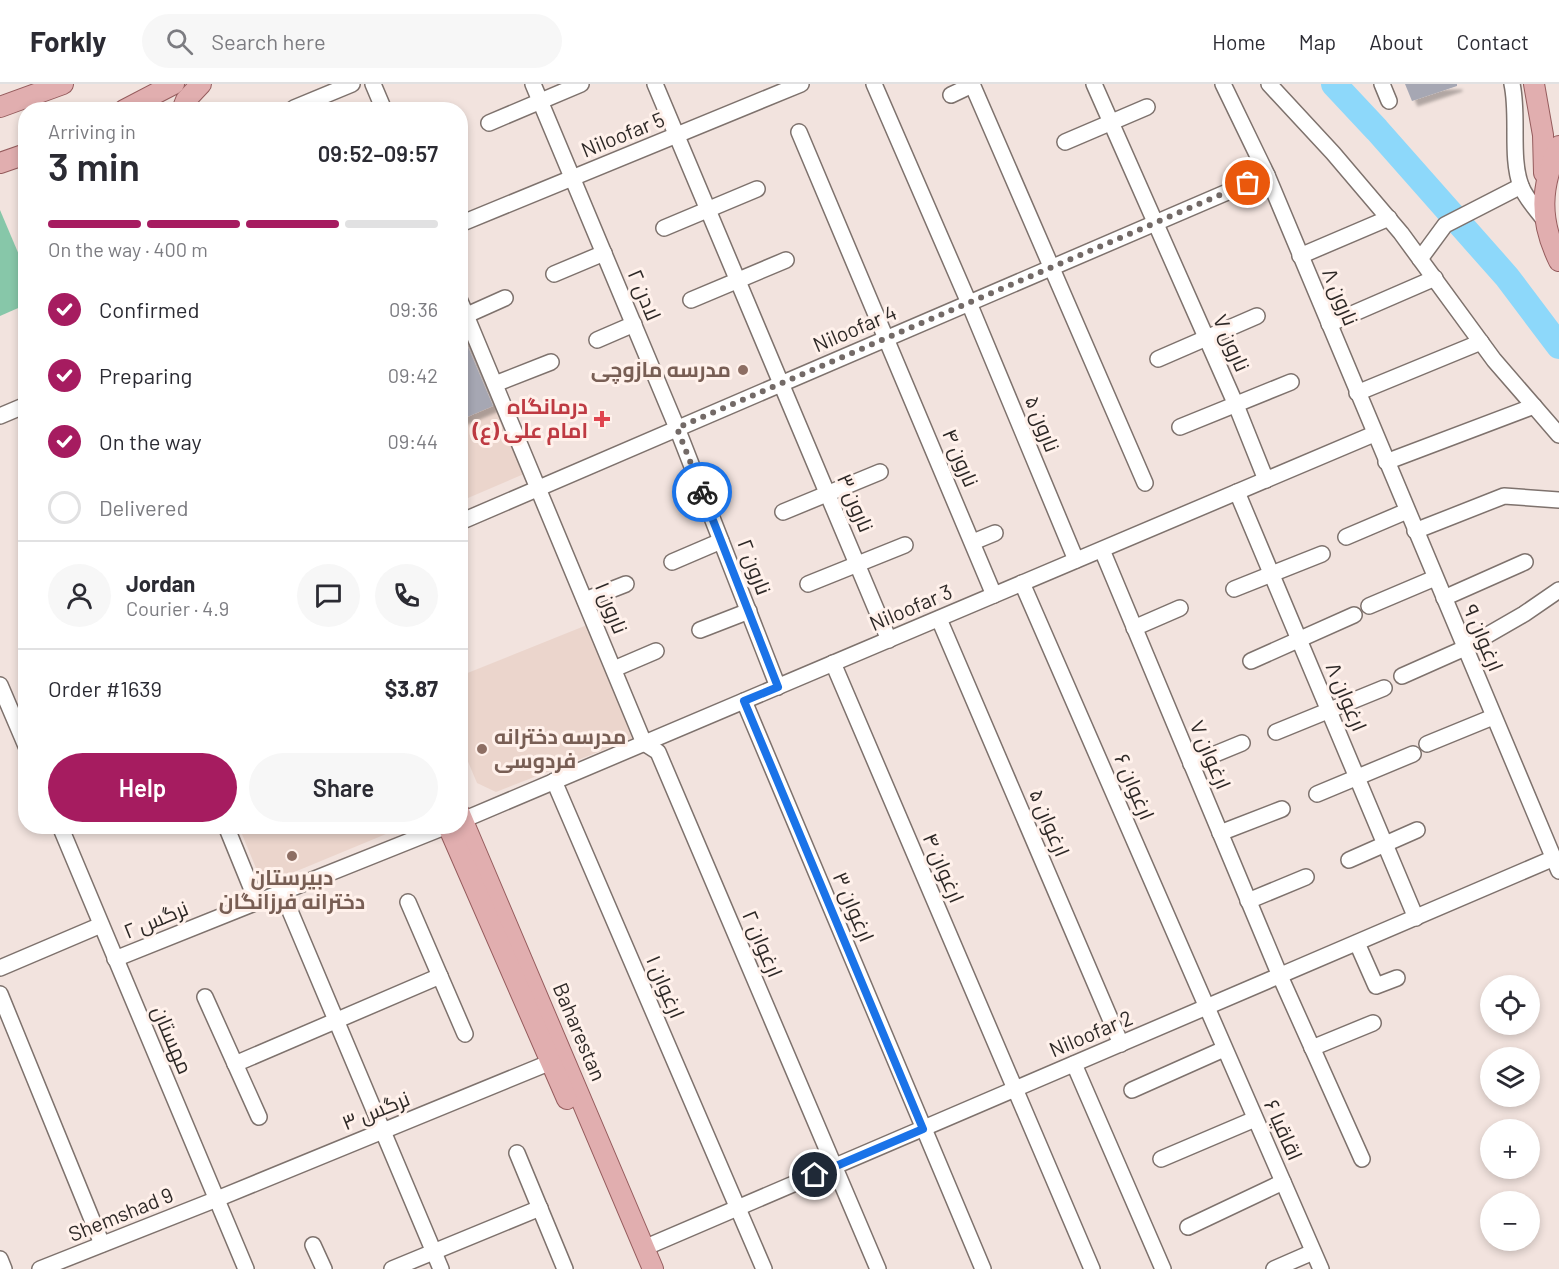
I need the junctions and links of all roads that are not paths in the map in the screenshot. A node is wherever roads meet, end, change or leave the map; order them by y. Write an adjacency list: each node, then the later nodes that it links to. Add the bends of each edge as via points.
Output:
1 (63, 84): 26 (main road)
2 (174, 84): 20 (main road)
3 (201, 84): 23 (main road)
4 (352, 84): 24 (street)
5 (533, 84): 21 (street, لادن ۲)
6 (581, 84): 21 (street)
7 (655, 84): 31 (street, نارون ۳)
8 (801, 84): 18 (street, Niloofar 5)
9 (874, 84): 58 (street, نارون ۵)
10 (1094, 84): 28 (street, نارون ۷)
11 (1223, 84): 36 (street, نارون ۸)
12 (1269, 84): 42 (street)
13 (1382, 84): 22 (street)
14 (1512, 84): 38 (street)
15 (1534, 84): 39 (main road, via 1543,135)
16 (378, 85): 25 (street)
17 (972, 85): 19 (street); 52 (street)
18 (780, 88): 31 (street, Niloofar 5)
19 (951, 96)
20 (150, 97)
21 (540, 101): 29 (street); 37 (street, لادن ۲)
22 (1389, 101)
23 (185, 102)
24 (308, 102)
25 (382, 102)
26 (0, 107)
27 (1147, 107): 28 (street)
28 (1111, 122): 32 (street); 45 (street, نارون ۷)
29 (489, 123)
30 (799, 132): 65 (street, نارون ۴)
31 (677, 135): 37 (street, Niloofar 5); 41 (street, نارون ۳)
32 (1065, 142)
33 (1559, 146): 39 (main road)
34 (18, 157): 35 (main road)
35 (0, 163)
36 (1267, 175): 45 (street, Niloofar 4); 48 (street, نارون ۸)
37 (573, 178): 43 (street, Niloofar 5); 47 (street, لادن ۲)
38 (1521, 186): 44 (street); 49 (street, via 1445,225)
39 (1545, 187): 44 (main road)
40 (757, 189): 41 (street)
41 (708, 210): 46 (street); 55 (street, نارون ۳)
42 (1389, 218): 48 (street); 49 (street)
43 (468, 221)
44 (1545, 221): 51 (main road)
45 (1155, 223): 52 (street, Niloofar 4); 64 (street, نارون ۷)
46 (664, 228)
47 (604, 253): 53 (street); 62 (street, لادن ۲)
48 (1300, 256): 63 (street, نارون ۸)
49 (1420, 259): 54 (street)
50 (786, 260): 55 (street)
51 (1559, 261)
52 (1051, 268): 58 (street, Niloofar 4); 85 (street)
53 (554, 274)
54 (1434, 278): 63 (street); 67 (street)
55 (738, 280): 57 (street); 71 (street, نارون ۳)
56 (505, 298): 59 (street)
57 (691, 300)
58 (969, 303): 65 (street, Niloofar 4); 101 (street, نارون ۵)
59 (468, 307)
60 (1257, 316): 64 (street)
61 (468, 318): 72 (street, نارون ۱)
62 (633, 324): 66 (street); 79 (street, لادن ۲)
63 (1329, 324): 73 (street, نارون ۸)
64 (1206, 338): 68 (street); 74 (street, نارون ۷)
65 (885, 339): 71 (street, Niloofar 4); 97 (street, نارون ۴)
66 (597, 340)
67 (1481, 342): 73 (street); 75 (street)
68 (1158, 359)
69 (551, 362): 72 (street)
70 (1291, 382): 74 (street)
71 (782, 383): 79 (street, Niloofar 4); 88 (street, نارون ۳)
72 (495, 384): 86 (street, نارون ۱)
73 (1357, 393): 80 (street, نارون ۸)
74 (1236, 405): 78 (street); 84 (street, نارون ۷)
75 (1534, 406): 81 (street); 82 (street)
76 (18, 408): 77 (street)
77 (0, 416)
78 (1180, 427)
79 (677, 428): 86 (street, Niloofar 4); 96 (street, نارون ۲)
80 (1374, 434): 82 (street, ارغوان ۹); 84 (street, Niloofar 3)
81 (1559, 435)
82 (1386, 462): 90 (street, ارغوان ۹)
83 (879, 472): 88 (street)
84 (1266, 480): 87 (street, Niloofar 3)
85 (1145, 483)
86 (539, 488): 92 (street, Niloofar 4); 114 (street, نارون ۱)
87 (1238, 492): 99 (street, Niloofar 3); 105 (street, ارغوان ۸)
88 (828, 493): 91 (street); 104 (street, نارون ۳)
89 (1559, 500): 93 (street, via 1504,495)
90 (1407, 511): 93 (street, ارغوان ۹); 95 (street)
91 (783, 512)
92 (468, 519)
93 (1415, 531): 106 (street, ارغوان ۹)
94 (995, 533): 97 (street)
95 (1346, 537)
96 (721, 541): 102 (street); 117 (street, نارون ۲)
97 (973, 542): 112 (street, نارون ۴)
98 (905, 545): 104 (street)
99 (1102, 550): 101 (street, Niloofar 3); 120 (street, ارغوان ۷)
100 (1322, 554): 105 (street)
101 (1076, 560): 107 (street, Niloofar 3)
102 (672, 562)
103 (1525, 562): 113 (street)
104 (858, 565): 109 (street); 122 (street, نارون ۳)
105 (1271, 573): 110 (street); 123 (street, ارغوان ۸)
106 (1435, 578): 113 (street, ارغوان ۹); 115 (street)
107 (1022, 583): 112 (street, Niloofar 3); 174 (street, ارغوان ۶)
108 (626, 585): 114 (street)
109 (808, 585)
110 (1234, 589)
111 (1559, 590): 124 (street)
112 (994, 595): 119 (street, Niloofar 3)
113 (1443, 598): 124 (street, ارغوان ۹)
114 (585, 600): 128 (street, نارون ۱)
115 (1369, 606)
116 (1180, 608): 120 (street)
117 (749, 611): 121 (street); 131 (street, نارون ۲)
118 (1354, 615): 123 (street)
119 (939, 619): 122 (street, Niloofar 3); 178 (street, ارغوان ۵)
120 (1134, 628): 143 (street, ارغوان ۷)
121 (700, 630)
122 (889, 640): 127 (street, Niloofar 3)
123 (1300, 640): 126 (street); 135 (street, ارغوان ۸)
124 (1465, 648): 129 (street); 136 (street, ارغوان ۹)
125 (656, 651): 128 (street)
126 (1251, 661)
127 (833, 663): 131 (street, Niloofar 3); 184 (street, ارغوان ۴)
128 (614, 669): 139 (street, نارون ۱)
129 (1402, 676)
130 (0, 685): 134 (street)
131 (778, 687): 133 (street, Niloofar 3)
132 (1384, 688): 135 (street)
133 (744, 701): 139 (street, Niloofar 3); 188 (street, ارغوان ۳)
134 (4, 706): 137 (street)
135 (1329, 710): 138 (street); 144 (street, ارغوان ۸)
136 (1493, 717): 141 (street); 158 (street, ارغوان ۹)
137 (18, 731)
138 (1276, 732)
139 (644, 743): 145 (street, Niloofar 3); 193 (street, ارغوان ۲, via 658,752)
140 (1242, 743): 143 (street)
141 (1427, 744)
142 (1413, 754): 144 (street)
143 (1191, 764): 150 (street, ارغوان ۷)
144 (1357, 776): 146 (street); 156 (street, ارغوان ۸)
145 (554, 781): 148 (street, Niloofar 3); 197 (street, ارغوان ۱)
146 (1317, 794)
147 (1282, 809): 150 (street)
148 (468, 816)
149 (1417, 830): 156 (street)
150 (1220, 833): 161 (street, ارغوان ۷)
151 (63, 834): 165 (street, مهستان)
152 (229, 834): 162 (street)
153 (424, 834): 160 (street, نرگس ۲)
154 (461, 834): 181 (main road, Baharestan)
155 (462, 834): 201 (main road, Baharestan)
156 (1385, 844): 157 (street); 164 (street, ارغوان ۸)
157 (1349, 860)
158 (1556, 865): 164 (street, Niloofar 2)
159 (1306, 877): 161 (street)
160 (282, 892): 162 (street, نرگس ۲); 175 (street)
161 (1248, 901): 170 (street, ارغوان ۷)
162 (257, 902): 167 (street, نرگس ۲)
163 (408, 902): 169 (street)
164 (1416, 918): 166 (street, Niloofar 2)
165 (101, 925): 167 (street, مهستان); 168 (street)
166 (1357, 943): 170 (street, Niloofar 2); 171 (street, via 1376,986)
167 (115, 959): 195 (street, مهستان)
168 (0, 968)
169 (440, 976): 175 (street); 177 (street)
170 (1280, 976): 174 (street, Niloofar 2); 180 (street, ارغوان ۷)
171 (1397, 978)
172 (0, 994): 199 (street)
173 (205, 997): 182 (street)
174 (1206, 1007): 178 (street, Niloofar 2); 179 (street, اقاقیا ۶)
175 (337, 1021): 182 (street); 189 (street)
176 (1373, 1023): 180 (street)
177 (465, 1034)
178 (1121, 1044): 183 (street, Niloofar 2)
179 (1224, 1048): 185 (street); 187 (street, اقاقیا ۶)
180 (1312, 1048): 192 (street, ارغوان ۷)
181 (551, 1062): 189 (street, نرگس ۳); 212 (main road, Baharestan)
182 (235, 1064): 186 (street)
183 (1074, 1064): 184 (street, Niloofar 2); 218 (street)
184 (1016, 1089): 188 (street, Niloofar 2); 217 (street, ارغوان ۴)
185 (1132, 1090)
186 (259, 1117)
187 (1255, 1119): 191 (street); 194 (street, اقاقیا ۶)
188 (923, 1129): 193 (street, Niloofar 2); 216 (street, ارغوان ۳)
189 (383, 1131): 195 (street, نرگس ۳); 202 (street)
190 (517, 1153): 196 (street)
191 (1161, 1159)
192 (1362, 1159)
193 (835, 1167): 197 (street, Niloofar 2); 215 (street, ارغوان ۲)
194 (1283, 1182): 198 (street); 203 (street, اقاقیا ۶)
195 (217, 1199): 199 (street, Shemshad 9); 207 (street, مهستان)
196 (540, 1208): 202 (street); 211 (street)
197 (737, 1209): 201 (street, Niloofar 2); 214 (street, ارغوان ۱)
198 (1188, 1227)
199 (102, 1244): 206 (street, Shemshad 9)
200 (313, 1245): 208 (street)
201 (644, 1248): 213 (main road, Baharestan)
202 (434, 1251): 209 (street); 210 (street)
203 (1313, 1252): 219 (street); 220 (street, اقاقیا ۶)
204 (0, 1259): 205 (street)
205 (4, 1269)
206 (40, 1269)
207 (246, 1269)
208 (324, 1269)
209 (392, 1269)
210 (441, 1269)
211 (565, 1269)
212 (640, 1269)
213 (653, 1269)
214 (764, 1269)
215 (878, 1269)
216 (983, 1269)
217 (1092, 1269)
218 (1163, 1269)
219 (1274, 1269)
220 (1321, 1269)

